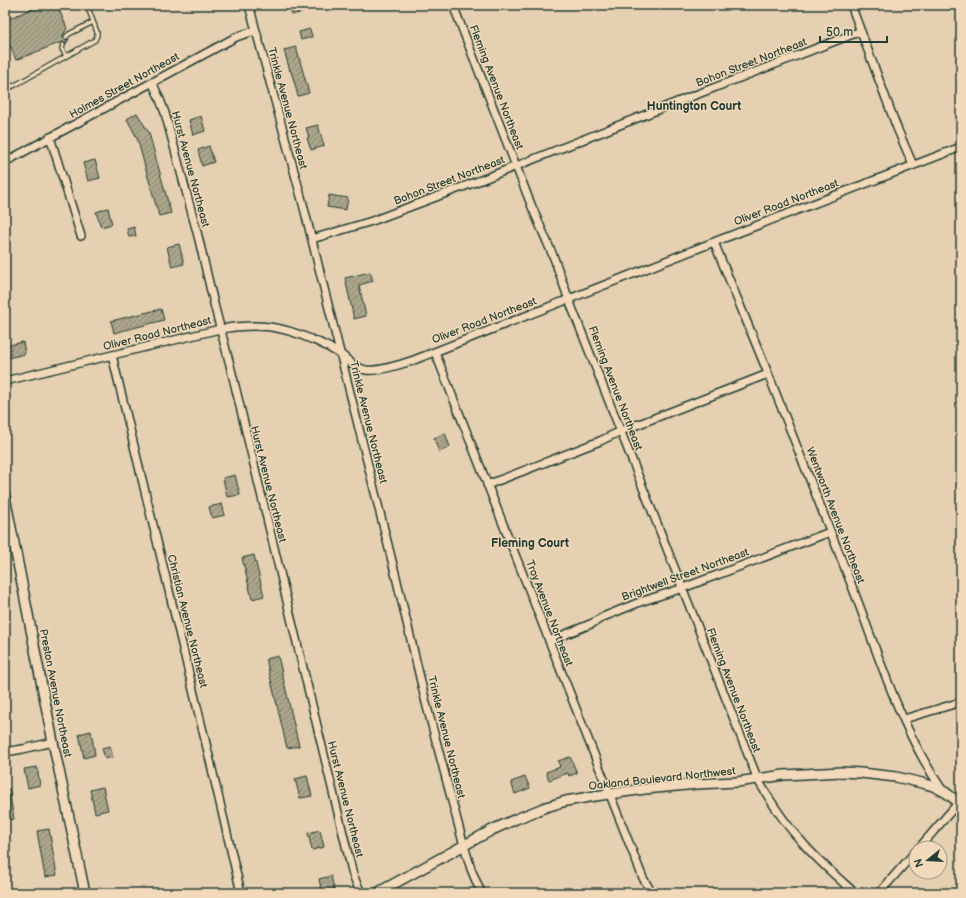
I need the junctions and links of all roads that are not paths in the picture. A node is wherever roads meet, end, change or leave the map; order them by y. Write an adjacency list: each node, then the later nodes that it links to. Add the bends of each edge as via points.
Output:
1 (87, 5): 5 (lane)
2 (249, 5): 6 (street, Trinkle Avenue Northeast)
3 (453, 5): 19 (street, Fleming Avenue Northeast)
4 (851, 5): 7 (street)
5 (93, 22): 8 (lane); 10 (lane, via 97,32 96,38)
6 (256, 31): 12 (street, Holmes Street Northeast, via 236,37); 21 (street, Trinkle Avenue Northeast)
7 (861, 31): 18 (street); 19 (street, Bohon Street Northeast)
8 (66, 37)
9 (63, 44): 10 (lane, via 62,49)
10 (66, 56): 13 (lane)
11 (5, 74): 13 (lane)
12 (152, 82): 15 (street, Holmes Street Northeast); 24 (street, Hurst Avenue Northeast, via 165,113)
13 (10, 87): 14 (lane)
14 (5, 90)
15 (50, 137): 17 (street, Holmes Street Northeast); 20 (street)
16 (961, 147): 18 (street, Oliver Road Northeast)
17 (5, 162)
18 (913, 165): 22 (street, Oliver Road Northeast)
19 (516, 166): 21 (street, Bohon Street Northeast, via 372,221); 23 (street, Fleming Avenue Northeast)
20 (80, 236)
21 (312, 239): 27 (street, Trinkle Avenue Northeast)
22 (714, 242): 23 (street, Oliver Road Northeast); 28 (street, Wentworth Avenue Northeast)
23 (569, 300): 25 (street, Oliver Road Northeast); 30 (street, Fleming Avenue Northeast)
24 (220, 329): 26 (street, Oliver Road Northeast); 27 (street, Oliver Road Northeast, via 254,326 284,329 305,336); 49 (street, Hurst Avenue Northeast, via 353,875)
25 (435, 352): 27 (street, Oliver Road Northeast, via 397,365 368,370 357,367); 31 (street, Troy Avenue Northeast)
26 (112, 355): 29 (street, Oliver Road Northeast); 48 (street, Christian Avenue Northeast)
27 (341, 355): 45 (street, Trinkle Avenue Northeast)
28 (768, 374): 30 (street); 33 (street, Wentworth Avenue Northeast)
29 (5, 381)
30 (621, 431): 31 (street); 34 (street, Fleming Avenue Northeast)
31 (488, 485): 35 (street, Troy Avenue Northeast)
32 (5, 497): 38 (street, Preston Avenue Northeast)
33 (830, 532): 34 (street, Brightwell Street Northeast); 37 (street, Wentworth Avenue Northeast)
34 (682, 588): 35 (street, Brightwell Street Northeast, via 640,602); 40 (street, Fleming Avenue Northeast)
35 (549, 641): 42 (street, Troy Avenue Northeast)
36 (961, 702): 37 (street)
37 (904, 719): 41 (street, Wentworth Avenue Northeast, via 922,757)
38 (53, 742): 39 (street); 47 (street, Preston Avenue Northeast)
39 (5, 752)
40 (758, 780): 41 (street, Oakland Boulevard Northwest, via 807,773 861,773 896,777); 42 (street, Oakland Boulevard Northwest); 53 (street, Fleming Avenue Northeast, via 770,801 802,843)
41 (945, 792): 43 (street, Oakland Boulevard Northwest)
42 (609, 794): 45 (street, Oakland Boulevard Northwest, via 546,807 492,830); 52 (street, Troy Avenue Northeast, via 643,878)
43 (960, 803): 44 (street)
44 (926, 840)
45 (463, 846): 50 (street, Oakland Boulevard Northwest); 51 (street, Trinkle Avenue Northeast)
46 (908, 860): 54 (street)
47 (85, 893)
48 (241, 893)
49 (361, 893)
50 (377, 893)
51 (481, 893)
52 (652, 893)
53 (855, 893)
54 (879, 893)

